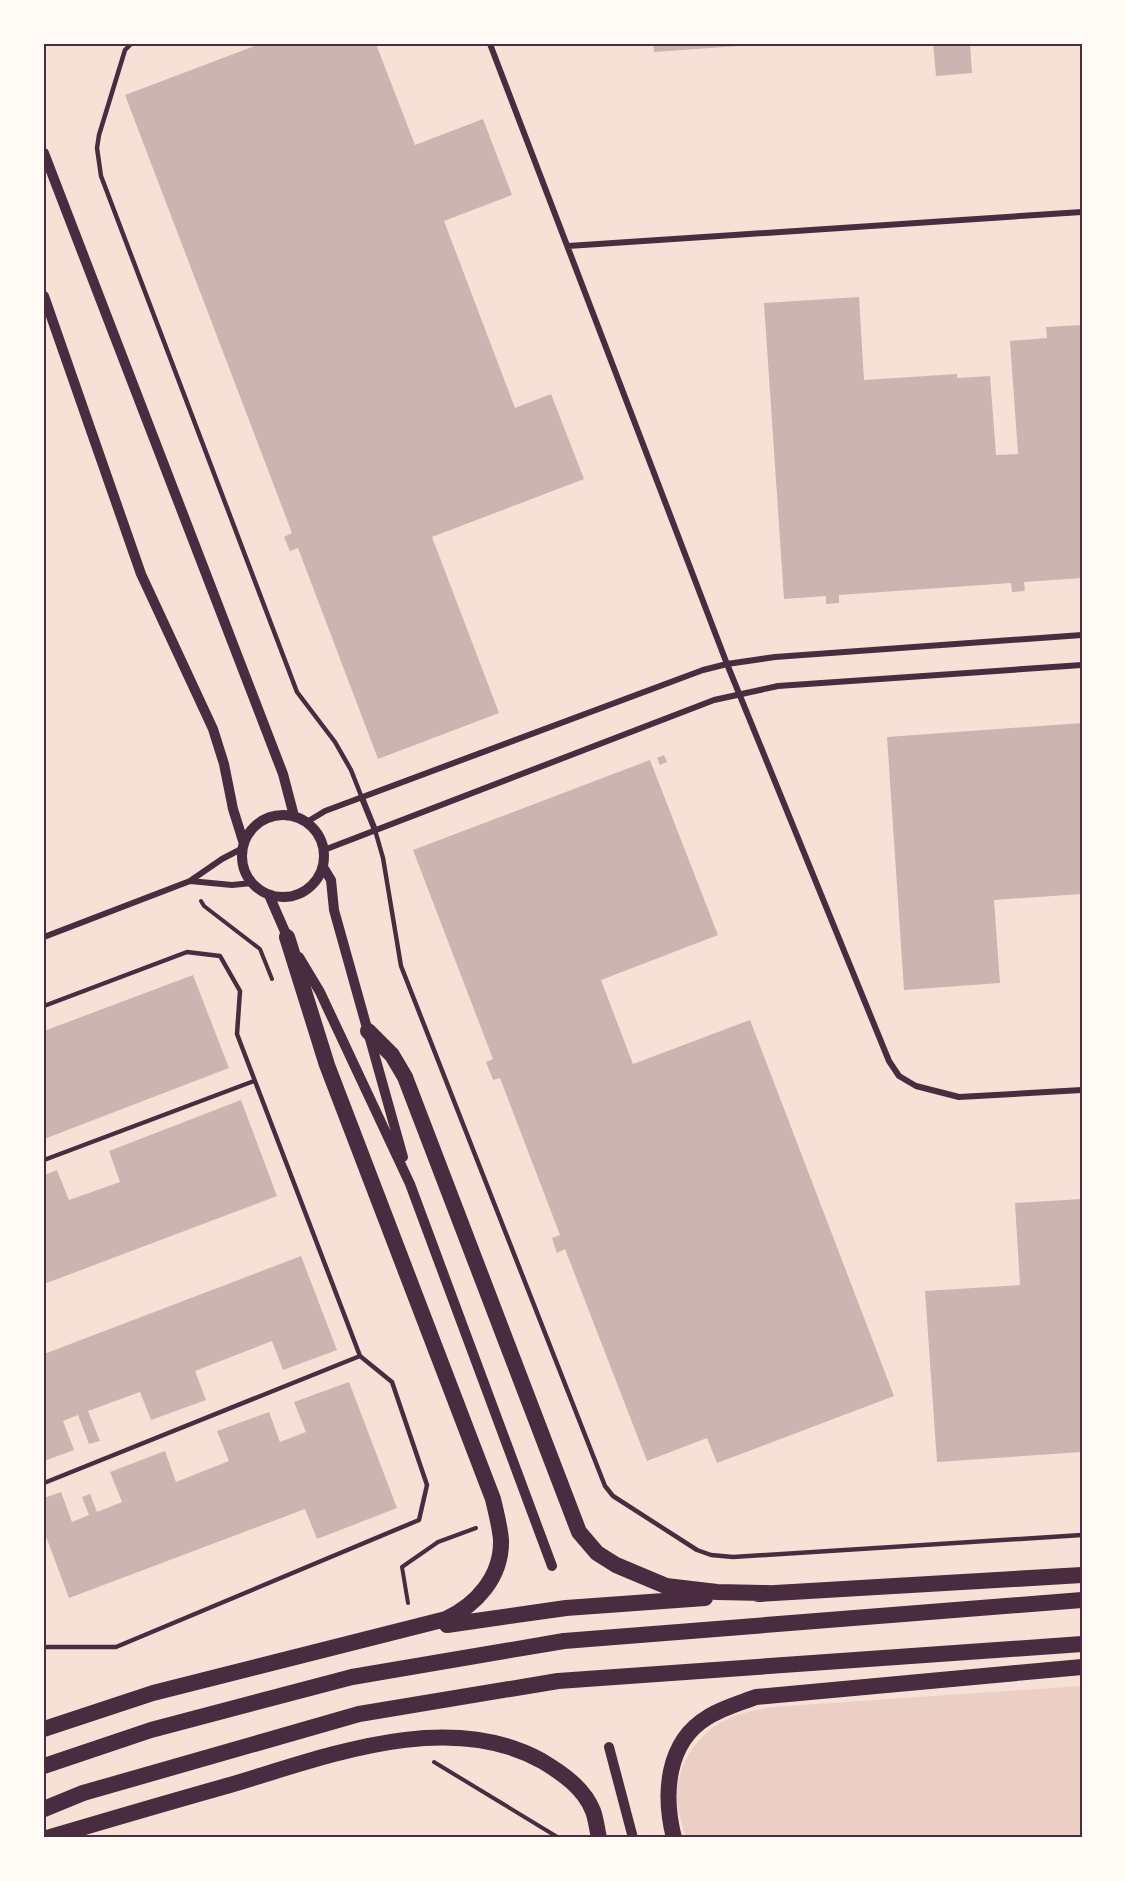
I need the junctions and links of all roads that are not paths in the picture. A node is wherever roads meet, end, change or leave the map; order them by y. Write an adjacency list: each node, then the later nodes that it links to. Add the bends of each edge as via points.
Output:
1 (130, 44): 11 (lane, via 99,135 101,176 297,693 335,742)
2 (490, 44): 5 (street)
3 (44, 153): 12 (street, via 283,774)
4 (1083, 212): 5 (street)
5 (568, 246): 8 (street)
6 (44, 296): 15 (street, via 141,574 213,729)
7 (1083, 635): 8 (street, via 775,657)
8 (727, 664): 10 (street); 11 (street)
9 (1083, 665): 10 (street, via 778,686)
10 (739, 694): 14 (street, via 714,700); 26 (street, via 889,1061 899,1076 916,1086 959,1097)
11 (362, 798): 13 (street); 14 (street)
12 (294, 816): 13 (street); 15 (street, via 264,820 252,830)
13 (307, 822): 16 (street)
14 (375, 830): 16 (street); 31 (lane, via 401,966 605,1486 613,1496 696,1550 733,1557)
15 (243, 846): 18 (street); 19 (street, via 244,868)
16 (324, 849): 17 (street)
17 (323, 867): 20 (street, via 318,879 302,893); 24 (street, via 331,880 334,910)
18 (190, 881): 19 (street); 21 (street)
19 (252, 883): 20 (street)
20 (269, 895): 22 (street)
21 (44, 937)
22 (287, 937): 28 (street, via 320,992); 36 (highway, via 327,1065 493,1499 501,1540 495,1572 479,1598 464,1611)
23 (44, 1006): 25 (lane, via 187,952 220,956 240,991 237,1034)
24 (368, 1031): 28 (street); 34 (highway, via 392,1055 405,1077 579,1532 597,1553 616,1565 666,1586)
25 (254, 1081): 27 (lane); 29 (lane)
26 (1083, 1090)
27 (44, 1160)
28 (410, 1184): 32 (street)
29 (360, 1356): 30 (lane); 38 (lane, via 393,1382 427,1485 419,1520 116,1647)
30 (44, 1483)
31 (1083, 1535)
32 (552, 1566)
33 (1083, 1575): 34 (highway)
34 (768, 1593): 36 (highway, via 566,1608)
35 (1083, 1600): 42 (highway, via 564,1641 352,1677 151,1730)
36 (405, 1631): 40 (highway, via 153,1693)
37 (1083, 1644): 43 (highway, via 558,1681 360,1714 83,1793)
38 (44, 1647)
39 (1083, 1667): 47 (highway, via 746,1701 708,1717 680,1747 669,1783)
40 (44, 1728)
41 (609, 1747): 46 (street)
42 (44, 1766)
43 (44, 1809)
44 (46, 1838): 45 (highway, via 322,1758 410,1739 452,1737 504,1745 554,1768 577,1786 592,1810)
45 (599, 1838)
46 (633, 1838)
47 (674, 1838)

